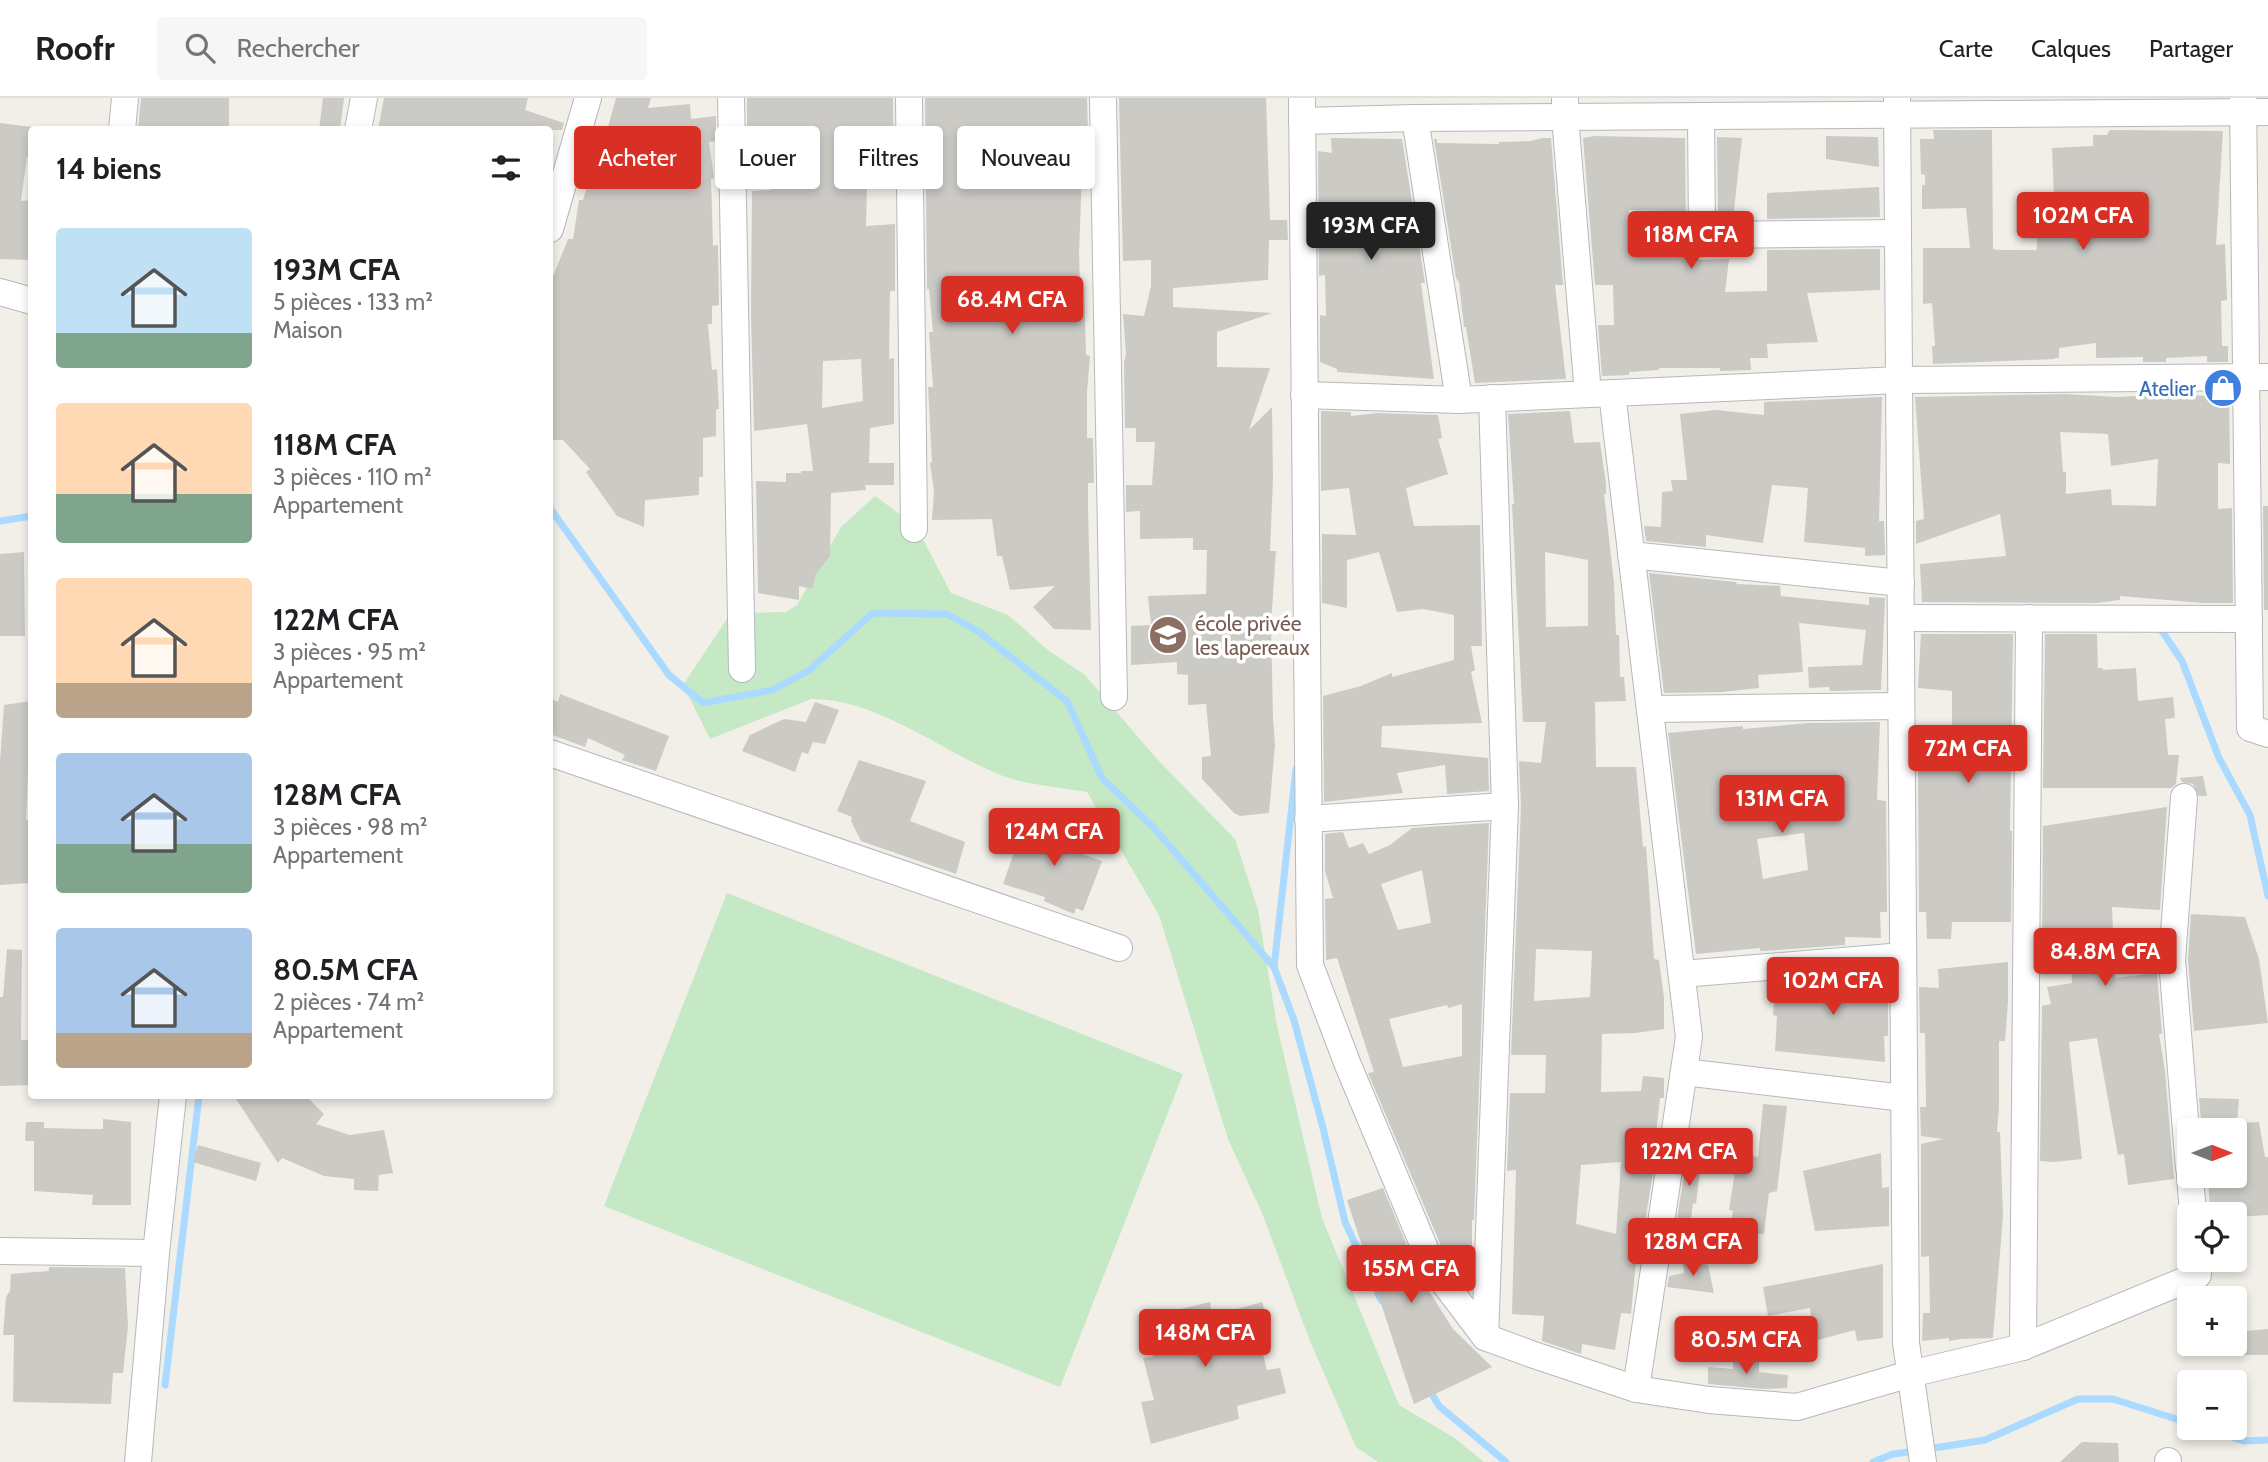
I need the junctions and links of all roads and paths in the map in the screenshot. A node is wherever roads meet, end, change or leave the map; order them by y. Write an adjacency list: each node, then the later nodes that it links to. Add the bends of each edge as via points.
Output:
1 (125, 98): 13 (street)
2 (364, 98): 14 (street)
3 (588, 98): 15 (street)
4 (731, 98): 32 (street)
5 (909, 98): 25 (street)
6 (1103, 98): 33 (street)
7 (1897, 106): 9 (street); 11 (street); 16 (street)
8 (1565, 107): 11 (street); 12 (street); 21 (street)
9 (2252, 107): 19 (street)
10 (1302, 110): 12 (street); 22 (street)
11 (1701, 116): 16 (street, via 1702,235)
12 (1415, 118): 24 (street)
13 (122, 126)
14 (359, 126)
15 (553, 219)
16 (1898, 233): 20 (street)
17 (0, 292): 18 (street)
18 (28, 299)
19 (2257, 377): 20 (street); 30 (street)
20 (1899, 380): 21 (street); 27 (street)
21 (1600, 394): 23 (street); 26 (street)
22 (1304, 395): 24 (street); 40 (street)
23 (1492, 398): 24 (street); 39 (street)
24 (1459, 400)
25 (914, 530)
26 (1631, 555): 27 (street); 35 (street)
27 (1900, 583): 28 (street)
28 (1900, 618): 29 (street); 34 (street)
29 (2029, 618): 30 (street); 52 (street)
30 (2249, 619): 31 (street)
31 (2259, 648): 36 (street, via 2250,728)
32 (743, 669)
33 (1114, 697)
34 (1901, 706): 35 (street); 42 (street)
35 (1650, 709): 43 (street)
36 (2268, 734)
37 (553, 754): 41 (street)
38 (2183, 796): 47 (street, via 2172,960)
39 (1505, 806): 40 (street); 51 (street)
40 (1308, 819): 51 (street, via 1310,965 1433,1268)
41 (1119, 948)
42 (1903, 956): 43 (street); 45 (street)
43 (1682, 974): 44 (street, via 1689,1037)
44 (1684, 1072): 45 (street); 54 (street)
45 (1904, 1098): 53 (street)
46 (173, 1099): 49 (street)
47 (2185, 1118)
48 (0, 1251): 49 (street)
49 (156, 1253): 56 (street)
50 (2198, 1272): 52 (street)
51 (1485, 1337): 54 (street)
52 (2023, 1347): 53 (street)
53 (1910, 1374): 54 (street, via 1797,1407); 55 (street)
54 (1636, 1389)
55 (1922, 1456)
56 (138, 1462)

